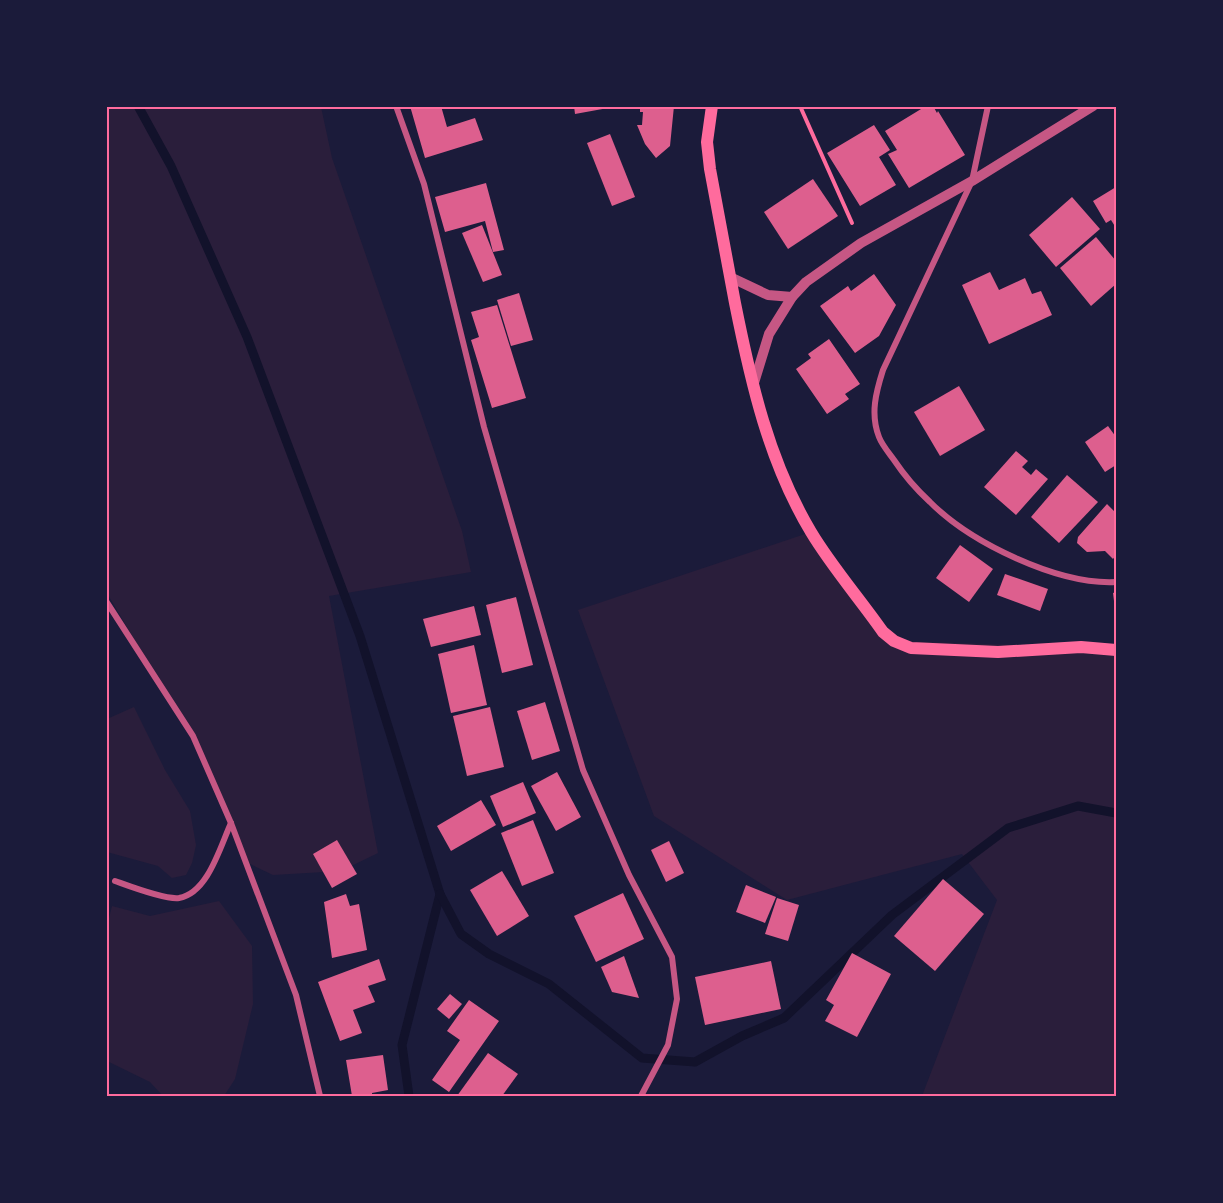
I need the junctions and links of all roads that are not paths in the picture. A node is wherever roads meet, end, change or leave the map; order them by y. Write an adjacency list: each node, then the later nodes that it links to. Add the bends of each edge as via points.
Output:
1 (396, 106): 15 (street, via 424,184 484,427 583,770 629,875 672,957 677,999 668,1045)
2 (712, 106): 6 (main road, via 707,142)
3 (988, 106): 5 (street)
4 (1093, 106): 5 (street)
5 (972, 181): 7 (street, via 861,243 806,282); 9 (street, via 883,370 875,398 879,439 930,503 970,533 1044,570)
6 (730, 277): 7 (street, via 768,295); 8 (main road)
7 (792, 297): 8 (street, via 769,334)
8 (752, 387): 11 (main road, via 767,439 811,532 883,632 894,641 911,648 998,652 1082,647)
9 (1116, 582)
10 (106, 601): 12 (street, via 193,736)
11 (1116, 650)
12 (231, 823): 13 (street, via 206,879 193,893 177,898); 14 (street, via 296,995)
13 (115, 881)
14 (320, 1096)
15 (641, 1096)

